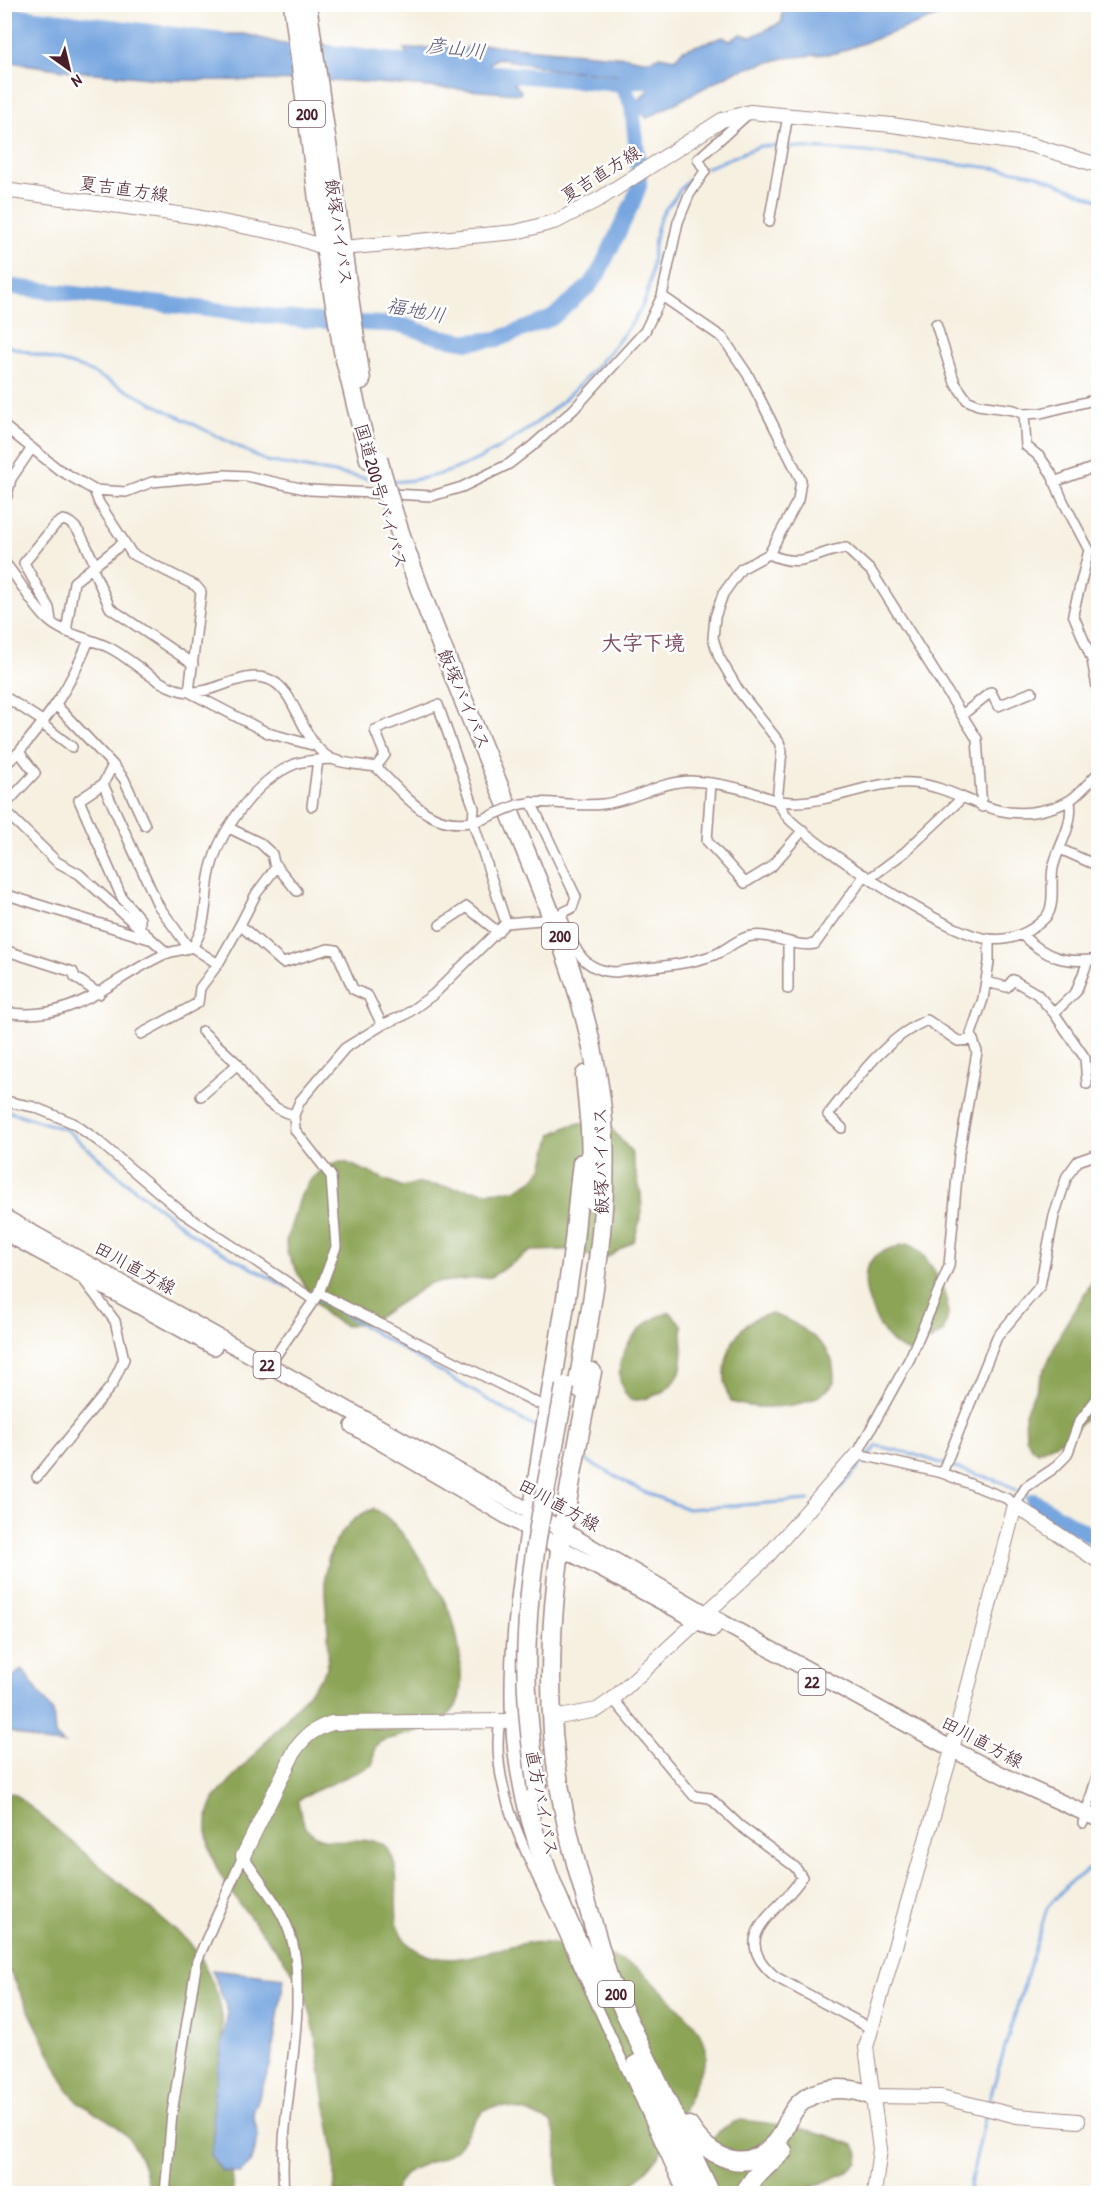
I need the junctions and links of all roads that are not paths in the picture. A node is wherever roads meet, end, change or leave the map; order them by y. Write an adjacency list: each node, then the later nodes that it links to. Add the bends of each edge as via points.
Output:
1 (293, 4): 7 (highway, 200)
2 (306, 4): 7 (highway, 飯塚バイパス / 200)
3 (750, 112): 4 (street, 夏吉直方線); 9 (street, 夏吉直方線, via 722,120 601,198 557,221 516,232); 10 (street, via 698,159 705,171 678,222)
4 (788, 115): 5 (street, 夏吉直方線, via 1031,145); 8 (street)
5 (1098, 165)
6 (4, 190): 9 (street, 夏吉直方線, via 192,216)
7 (329, 221): 9 (highway, 国道200号バイパス / 200)
8 (769, 222)
9 (334, 248): 63 (highway, 国道200号バイパス / 200, via 350,350 387,507 391,544 419,617)
10 (663, 296): 18 (street, via 645,331 574,410 509,464 462,487 432,496 309,490 224,475 152,482 126,492); 21 (street, via 723,338 748,375 801,480 798,500)
11 (936, 324): 13 (street, via 955,383 967,400)
12 (1098, 399): 13 (street)
13 (1024, 414): 17 (street, via 1026,446 1041,457)
14 (4, 426): 15 (street)
15 (32, 448): 18 (street); 19 (street, via 11,479)
16 (1098, 466): 17 (street)
17 (1054, 482): 30 (street, via 1089,550 1073,614 1092,660)
18 (94, 490): 20 (street)
19 (7, 496)
20 (123, 543): 23 (street); 27 (street, via 132,554 201,591)
21 (769, 554): 33 (street, via 786,562 797,562 846,548 871,571); 47 (street, via 741,569 732,580 715,617 713,638 718,657 739,691 779,742 782,752)
22 (4, 562): 24 (street)
23 (93, 565): 24 (street, via 76,527 63,520 24,563 50,608); 25 (street, via 74,582); 27 (street, via 110,608)
24 (51, 622): 25 (street)
25 (66, 632): 26 (street)
26 (89, 640): 28 (street, via 172,687); 32 (street)
27 (192, 664): 28 (street)
28 (189, 692): 36 (street, via 268,733); 36 (street, via 215,689 255,676 270,679 281,687)
29 (1032, 692): 33 (street, via 998,706 991,692)
30 (1098, 692)
31 (6, 700): 34 (street)
32 (57, 706): 34 (street); 41 (street)
33 (962, 715): 51 (street, via 977,739)
34 (43, 723): 35 (street); 37 (street)
35 (72, 747)
36 (318, 747): 38 (street)
37 (19, 752): 40 (street); 52 (street, via 35,773)
38 (331, 759): 39 (street); 42 (street)
39 (318, 760): 50 (street); 55 (street, via 287,767 258,789 240,808)
40 (6, 764)
41 (113, 765): 45 (street); 54 (street)
42 (376, 767): 53 (street, via 423,813 446,823); 53 (street, via 385,755 375,730 438,705 474,808)
43 (1098, 773): 49 (street)
44 (711, 783): 47 (street); 48 (street, via 688,781 660,786 604,804); 56 (street, via 707,842 744,883 771,867)
45 (104, 784): 67 (street, via 79,800 122,898 140,919); 73 (street, via 158,905)
46 (961, 799): 47 (street, via 914,783 881,784 818,800); 51 (street); 60 (street, via 905,852)
47 (777, 801): 56 (street)
48 (531, 802): 53 (street, bridge); 63 (street, via 576,897 572,908)
49 (1070, 802): 51 (street, via 1038,811 1004,813); 57 (street, via 1072,813)
50 (312, 806)
51 (982, 807)
52 (4, 808): 67 (street, via 57,862 79,874)
53 (473, 822): 64 (street)
54 (146, 825)
55 (229, 828): 58 (street, via 260,843 272,854); 73 (street, via 210,873 202,932)
56 (803, 830): 60 (street)
57 (1059, 849): 59 (street); 69 (street, via 1047,915)
58 (277, 866): 61 (street); 65 (street)
59 (1098, 866)
60 (867, 876): 70 (street, via 924,912); 72 (street, via 820,942)
61 (297, 891)
62 (4, 894): 71 (street)
63 (552, 917): 64 (street); 72 (street, via 578,957 603,971 711,956 752,936); 92 (highway, 国道200号バイパス / 200, via 586,1080); 95 (highway, 飯塚バイパス / 200, via 589,1038)
64 (506, 923): 68 (street)
65 (240, 925): 78 (street); 84 (street, via 283,963 336,950 353,989 368,996)
66 (440, 925): 68 (street, via 467,907)
67 (140, 929): 71 (street)
68 (498, 932): 84 (street, via 434,993 405,1015)
69 (1022, 935): 70 (street); 77 (street, via 1048,957)
70 (989, 940): 79 (street)
71 (154, 941): 75 (street)
72 (788, 943): 80 (street)
73 (190, 947): 75 (street); 78 (street)
74 (4, 950): 81 (street, via 73,972)
75 (167, 953): 81 (street)
76 (1098, 959): 77 (street)
77 (1088, 961): 83 (street, via 1076,992)
78 (218, 964): 86 (street, via 200,988 198,1003)
79 (986, 982): 83 (street, via 1008,987 1013,980 1038,994); 87 (street, via 971,1034)
80 (788, 989)
81 (99, 994): 82 (street, via 79,1005 45,1012)
82 (4, 1012)
83 (1054, 1013): 89 (street, via 1085,1058)
84 (382, 1025): 93 (street, via 333,1060 300,1101)
85 (202, 1031): 88 (street)
86 (141, 1034)
87 (973, 1040): 94 (street, via 958,1041 927,1020 918,1024 873,1059 828,1115); 105 (street, via 977,1052 959,1154 949,1266 910,1358)
88 (238, 1064): 90 (street); 93 (street, via 264,1100 279,1112)
89 (1087, 1084)
90 (201, 1096)
91 (4, 1101): 100 (street, via 34,1107 73,1123 183,1213)
92 (588, 1113): 102 (highway, 国道200号バイパス / 200, via 590,1231); 104 (highway, via 570,1272)
93 (294, 1115): 100 (street, via 295,1130 331,1176 336,1247)
94 (843, 1128)
95 (604, 1135): 102 (highway, 飯塚バイパス / 200, via 598,1263); 110 (highway, via 611,1180 607,1279)
96 (1098, 1154): 106 (street, via 1078,1161 1066,1176 1040,1286 998,1337)
97 (4, 1217): 101 (main road, 田川直方線 / 22)
98 (4, 1232): 99 (main road, 田川直方線 / 22)
99 (77, 1272): 101 (main road, 田川直方線 / 22); 107 (street, via 115,1321 124,1359 112,1385)
100 (317, 1297): 101 (street); 104 (street)
101 (266, 1370): 109 (main road, 田川直方線 / 22)
102 (571, 1387): 121 (highway, 直方バイパス / 200, bridge, via 542,1517 527,1633 528,1720 556,1869 576,1932)
103 (1098, 1397): 108 (street, via 1079,1422 1067,1455 1026,1487)
104 (547, 1408): 109 (highway)
105 (857, 1454): 106 (street); 112 (street, via 765,1559)
106 (942, 1473): 108 (street)
107 (37, 1477)
108 (1015, 1505): 111 (street); 116 (street)
109 (530, 1519): 110 (main road, 田川直方線 / 22); 121 (highway, via 516,1632 517,1748 543,1863 560,1908)
110 (562, 1539): 112 (main road, 田川直方線 / 22); 121 (highway, via 550,1647 551,1702 560,1789)
111 (1098, 1561)
112 (702, 1617): 113 (street); 116 (main road, 田川直方線 / 22)
113 (614, 1699): 114 (street, via 597,1710); 122 (street, via 694,1796 710,1798 795,1867 802,1877 755,1934 756,1953 765,1968)
114 (559, 1717)
115 (502, 1721): 120 (street, via 332,1723 316,1728 295,1750); 128 (street, via 498,1763 508,1804 544,1895)
116 (950, 1753): 118 (main road, 田川直方線 / 22); 122 (street)
117 (1098, 1773): 118 (street)
118 (1089, 1819): 119 (main road, 田川直方線 / 22)
119 (1098, 1830)
120 (243, 1856): 126 (street, via 197,1960 172,2113); 127 (street, via 291,1935 298,1975 296,2043 285,2124)
121 (606, 1987): 123 (highway, 直方バイパス / 200); 129 (highway, 直方バイパス / 200)
122 (870, 2028): 124 (street, via 866,2047)
123 (652, 2068): 124 (highway, via 698,2141 711,2152 738,2161 765,2153 778,2142 800,2103 810,2096 838,2089 859,2090); 130 (highway, 直方バイパス / 200)
124 (872, 2096): 125 (street, via 941,2097 1017,2116); 131 (highway, via 814,2104 805,2112 791,2141); 132 (street, via 880,2149)
125 (1078, 2121)
126 (165, 2193)
127 (284, 2193)
128 (683, 2193)
129 (695, 2193)
130 (711, 2193)
131 (743, 2193)
132 (874, 2193)

